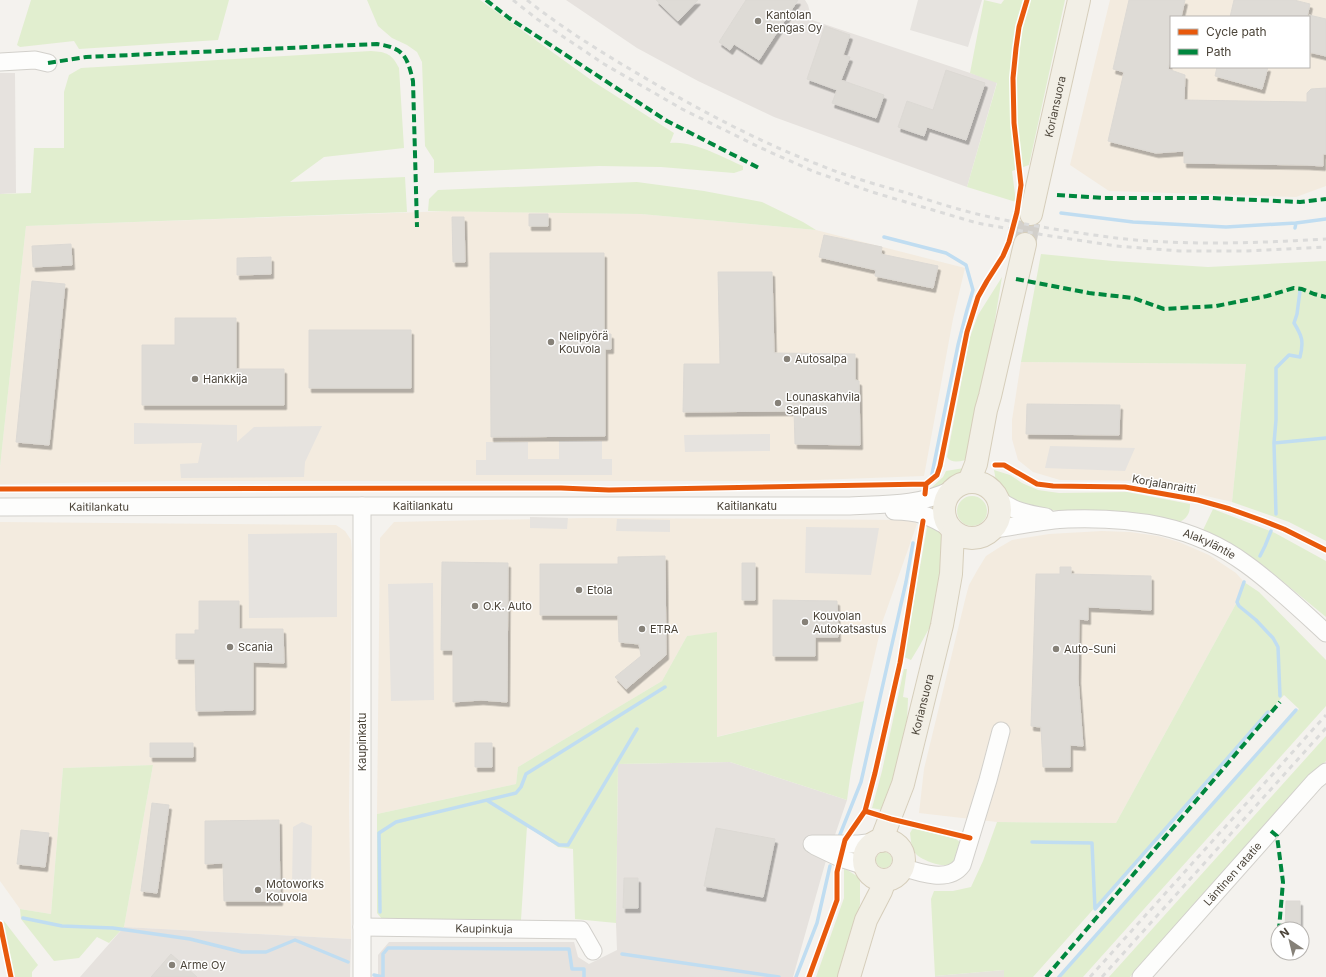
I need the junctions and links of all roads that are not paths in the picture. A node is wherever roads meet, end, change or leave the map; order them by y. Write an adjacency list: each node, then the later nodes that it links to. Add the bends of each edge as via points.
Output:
1 (1079, 0): 4 (main road, Koriansuora)
2 (0, 62): 3 (street, via 35,60)
3 (48, 63)
4 (1031, 214)
5 (1025, 244): 6 (main road)
6 (990, 396): 7 (main road, via 976,464); 8 (main road, via 988,465)
7 (960, 486): 8 (main road, via 978,482); 10 (street, Kaitilankatu, via 925,499); 13 (main road, via 946,498 943,506 945,518)
8 (996, 496): 12 (street, Alakyläntie, via 1007,507 1017,512); 14 (main road, via 1000,515)
9 (362, 506): 10 (street, Kaitilankatu); 11 (street, Kaitilankatu); 23 (street, Kaupinkatu)
10 (846, 506): 13 (street, Kaitilankatu, via 924,514)
11 (0, 507)
12 (1066, 519): 14 (street, Alakyläntie); 16 (street, Alakyläntie, via 1158,524 1205,539 1246,564)
13 (952, 530): 14 (main road, via 965,537); 15 (main road, Koriansuora, via 951,574)
14 (986, 533): 15 (main road, Koriansuora, via 967,558)
15 (942, 625): 19 (main road, Koriansuora)
16 (1326, 633)
17 (1001, 731): 21 (street, via 959,869 947,875 921,872)
18 (1326, 772): 27 (street, Läntinen ratatie, via 1315,781)
19 (903, 784): 20 (main road, Koriansuora); 21 (main road, Koriansuora)
20 (878, 841): 21 (main road, via 894,843); 22 (main road, via 865,852 864,859); 22 (street, via 859,844 812,844)
21 (902, 860): 22 (main road, via 895,876)
22 (872, 873): 26 (main road, via 865,884 866,920)
23 (362, 927): 24 (street, Kaupinkuja, via 581,930); 25 (street, Kaupinkatu)
24 (594, 951)
25 (362, 977)
26 (849, 977)
27 (1141, 977)

